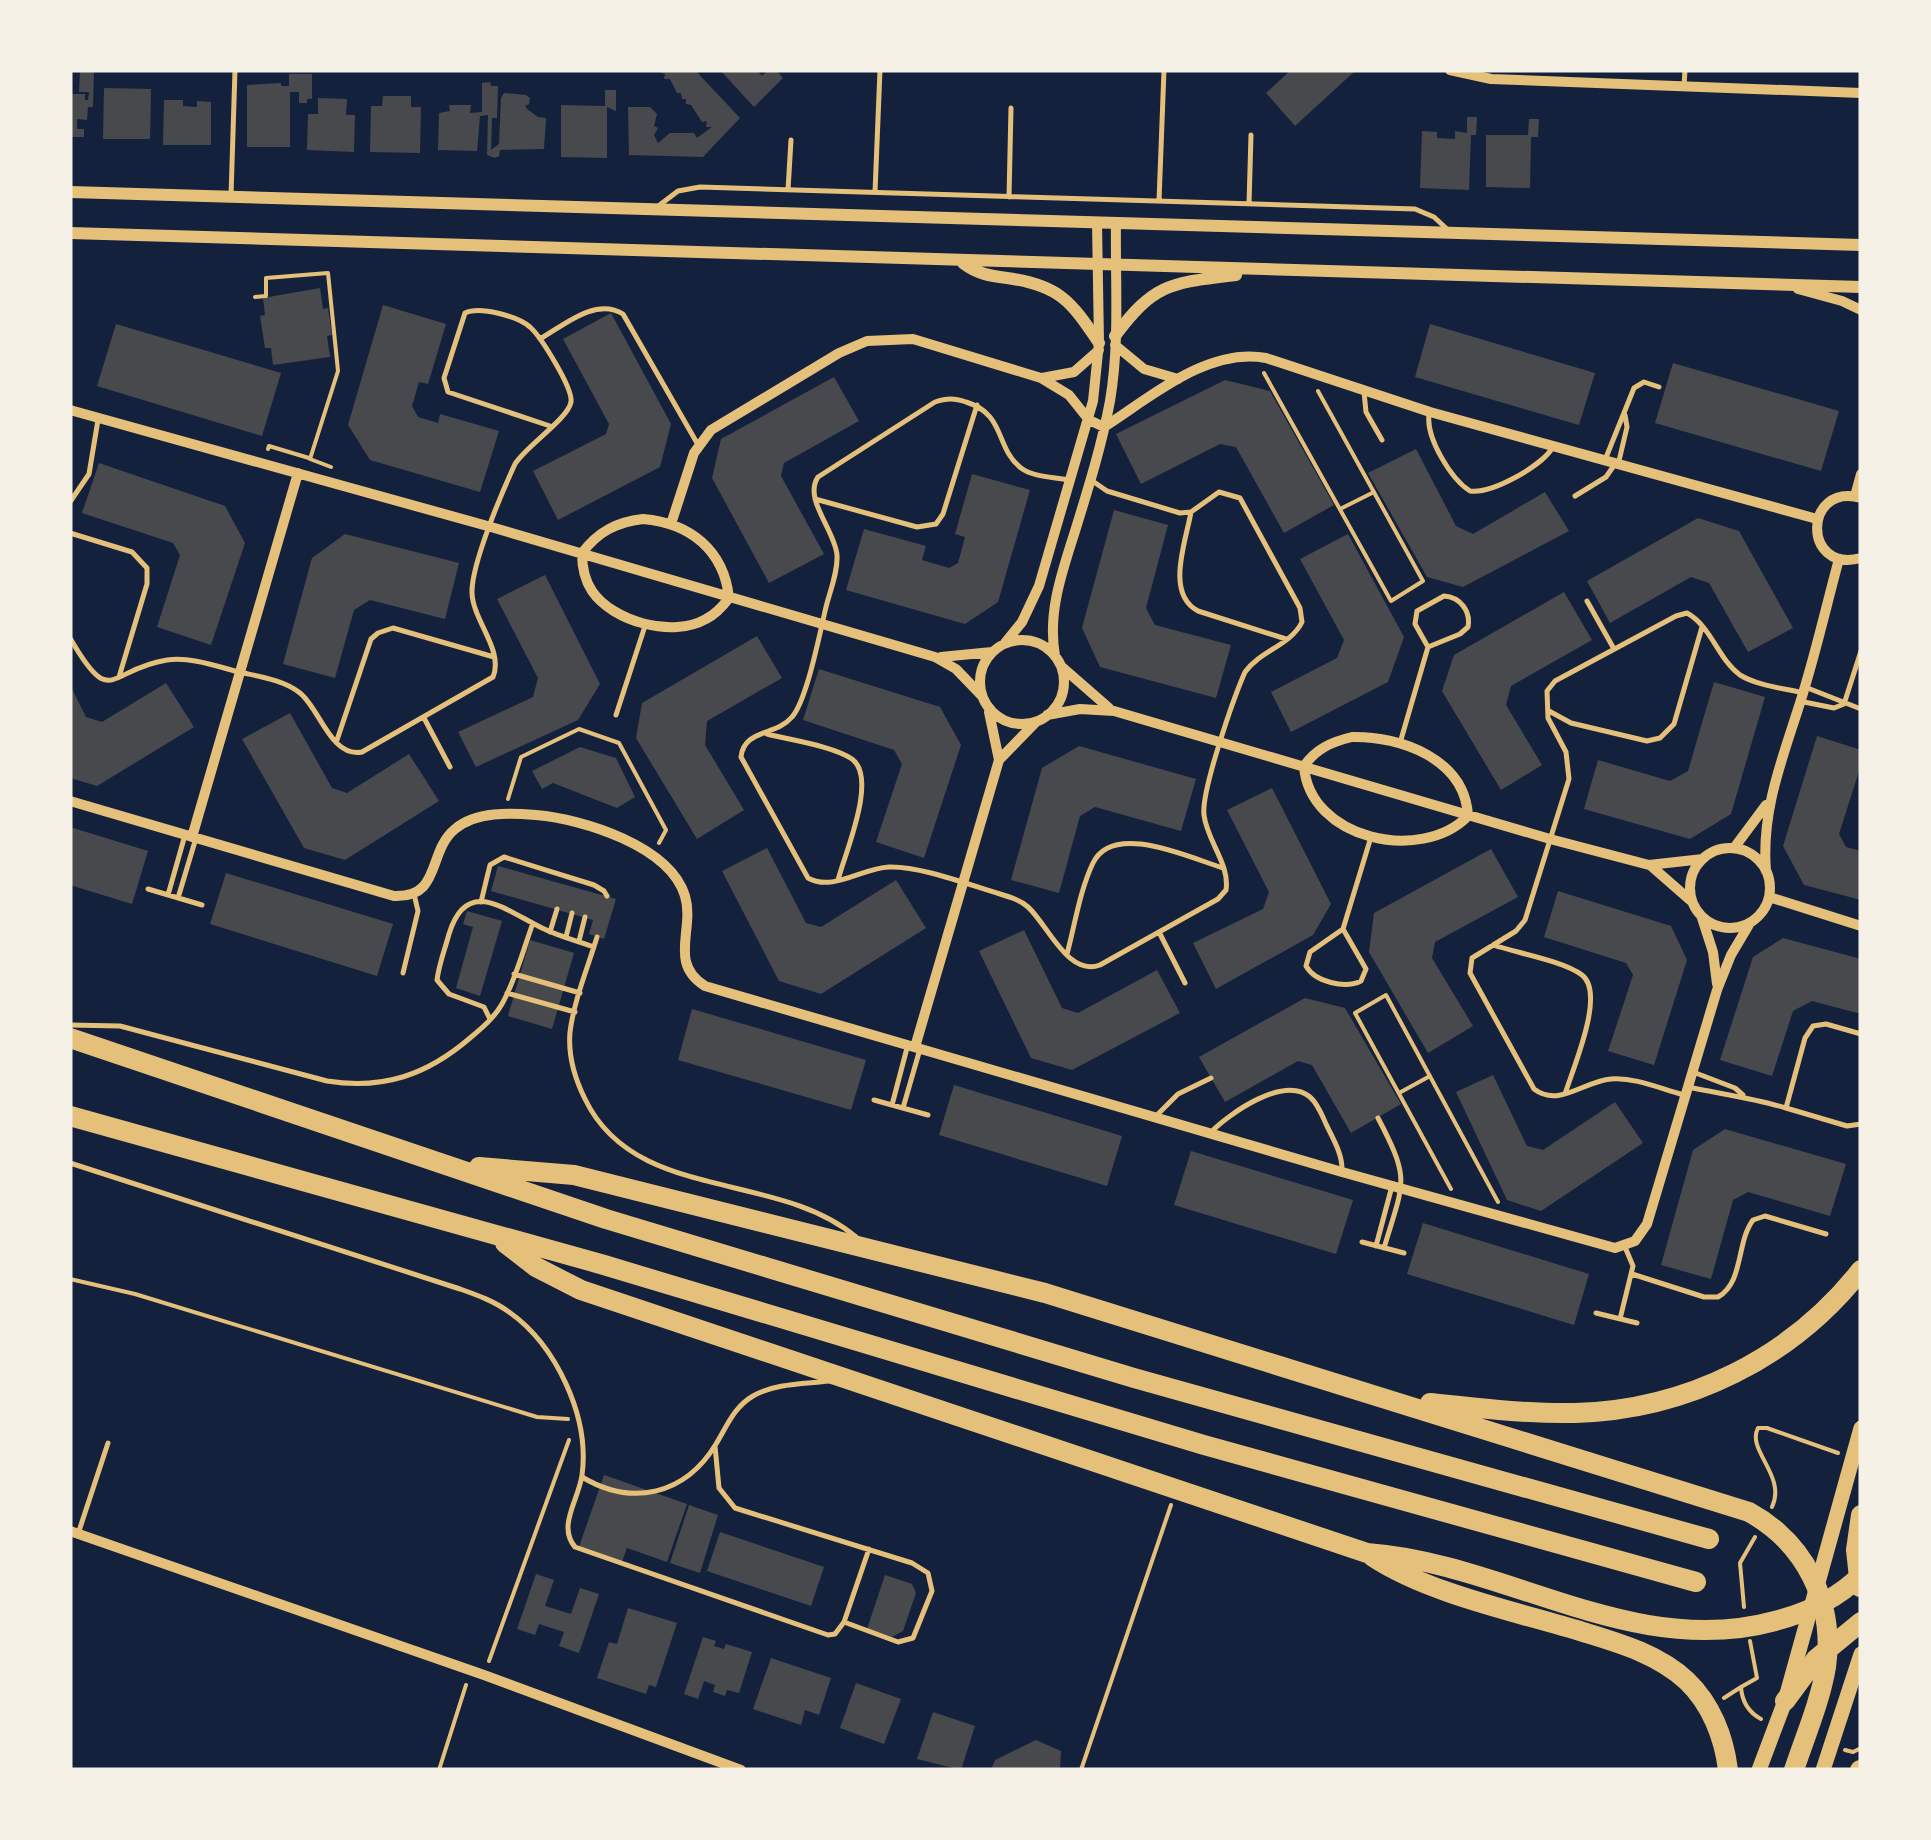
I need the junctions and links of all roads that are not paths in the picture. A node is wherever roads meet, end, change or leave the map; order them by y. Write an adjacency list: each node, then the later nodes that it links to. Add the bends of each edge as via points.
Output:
1 (235, 70): 14 (lane)
2 (880, 70): 13 (lane)
3 (1164, 70): 16 (lane)
4 (1450, 70): 6 (street, via 1491,79)
5 (1685, 70): 6 (lane)
6 (1684, 86): 7 (street)
7 (1861, 93)
8 (1011, 108): 15 (lane)
9 (1251, 134): 17 (lane)
10 (791, 140): 11 (lane)
11 (788, 190): 13 (lane); 18 (lane, via 692,187)
12 (70, 192): 14 (street)
13 (875, 193): 15 (lane)
14 (231, 196): 18 (street)
15 (1010, 197): 16 (lane)
16 (1159, 201): 17 (lane)
17 (1249, 204): 21 (lane, via 1416,209)
18 (656, 209): 19 (street)
19 (1098, 222): 20 (street); 25 (street)
20 (1116, 223): 21 (street); 26 (street)
21 (1450, 232): 23 (street)
22 (70, 233): 24 (street)
23 (1861, 245)
24 (962, 261): 25 (street); 33 (street, via 982,274 1056,291)
25 (1098, 264): 26 (street); 33 (street)
26 (1115, 265): 27 (street); 32 (street)
27 (1273, 271): 28 (street); 32 (street, via 1173,284 1144,300)
28 (1782, 285): 29 (street); 30 (street)
29 (1861, 287)
30 (1861, 310)
31 (540, 338): 44 (lane, via 571,393 566,413); 44 (lane, via 519,321 468,310 444,382 452,394); 47 (lane, via 599,308 623,314)
32 (1116, 340): 35 (street, via 1144,369); 45 (street)
33 (1099, 346): 34 (street, via 1074,372); 43 (street)
34 (1041, 378): 43 (street, via 1069,395); 47 (street, via 913,340 867,341 719,424)
35 (1180, 380): 37 (street, via 1220,360 1254,356); 45 (street)
36 (1659, 387): 41 (lane, via 1636,384)
37 (1364, 389): 40 (street); 46 (lane, via 1366,412)
38 (977, 405): 52 (lane, via 992,418 1020,468); 56 (lane, via 956,398 935,402 818,476); 56 (lane, via 936,524 916,527)
39 (70, 410): 42 (street)
40 (1430, 412): 48 (street); 48 (lane, via 1431,433 1470,491 1492,489 1546,458)
41 (1624, 415): 49 (lane); 49 (lane, via 1627,427)
42 (98, 417): 50 (street); 57 (lane, via 88,474)
43 (1088, 420): 45 (street); 52 (street)
44 (550, 426): 61 (lane, via 514,464)
45 (1104, 426): 53 (street)
46 (1382, 440)
47 (698, 445): 60 (street)
48 (1553, 447): 49 (street)
49 (1612, 464): 54 (lane, via 1606,478); 59 (street)
50 (298, 473): 61 (street); 82 (street)
51 (1861, 474): 55 (street)
52 (1071, 480): 73 (street, via 1034,599)
53 (1090, 480): 58 (lane, via 1113,493); 78 (street, via 1054,603)
54 (1576, 496)
55 (1858, 497): 59 (street, via 1832,500)
56 (815, 498): 69 (lane, via 837,558)
57 (70, 502)
58 (1191, 512): 72 (lane, via 1183,599 1198,611); 72 (lane, via 1219,492 1244,503 1302,614 1299,628)
59 (1817, 519): 65 (street, via 1820,544)
60 (672, 524): 63 (street, via 643,519 614,525); 66 (street, via 713,552)
61 (491, 527): 63 (street); 79 (lane, via 472,591)
62 (70, 533): 83 (lane, via 132,552 147,568)
63 (582, 554): 66 (street); 68 (street, via 593,594)
64 (1861, 558): 65 (street)
65 (1840, 560): 85 (street)
66 (730, 598): 68 (street, via 692,625); 69 (street)
67 (1587, 601): 75 (lane)
68 (646, 623): 91 (lane)
69 (822, 624): 80 (street); 95 (lane, via 797,709 785,724)
70 (1702, 626): 75 (lane, via 1682,614); 85 (lane, via 1742,676); 88 (lane, via 1674,724 1660,738 1640,740 1571,724)
71 (70, 638): 83 (lane, via 94,676)
72 (1286, 639): 97 (lane, via 1245,672)
73 (1005, 643): 76 (street); 78 (street, via 1038,642)
74 (1428, 647): 74 (lane, via 1468,627 1469,616 1456,598 1438,597 1417,611 1414,624); 98 (lane)
75 (1614, 650): 88 (lane, via 1550,686)
76 (992, 652): 80 (street); 84 (street, via 981,672)
77 (1861, 652): 86 (lane)
78 (1055, 656): 81 (street)
79 (494, 657): 93 (lane, via 489,681); 96 (lane, via 393,628 378,633)
80 (936, 657): 84 (street)
81 (1062, 668): 90 (street); 92 (street, via 1062,694)
82 (239, 672): 83 (lane, via 176,659); 96 (lane, via 297,690); 106 (street)
83 (119, 678)
84 (982, 694): 87 (street)
85 (1803, 694): 86 (lane, via 1837,697); 86 (lane, via 1834,708); 102 (street)
86 (1844, 704): 89 (lane)
87 (988, 706): 94 (street, via 1014,723); 99 (street)
88 (1546, 708): 107 (lane, via 1569,770)
89 (1861, 709)
90 (1114, 711): 92 (street); 97 (street)
91 (616, 715)
92 (1047, 715): 94 (street)
93 (424, 718): 96 (lane, via 362,752); 101 (lane)
94 (1036, 722): 99 (street)
95 (764, 733): 113 (lane, via 744,743 743,764 803,872 821,884); 113 (lane, via 849,757 862,772)
96 (336, 742)
97 (1222, 742): 100 (street); 111 (lane, via 1203,813)
98 (1400, 743): 100 (street, via 1337,740); 104 (street, via 1447,768 1463,790)
99 (999, 760): 114 (street)
100 (1304, 766): 104 (street); 105 (street, via 1320,806)
101 (450, 767)
102 (1769, 800): 108 (street); 112 (street)
103 (70, 802): 106 (street)
104 (1468, 816): 105 (street, via 1420,840); 107 (street)
105 (1371, 836): 131 (lane)
106 (191, 837): 116 (street, via 384,894); 117 (lane); 120 (lane)
107 (1550, 839): 110 (street); 138 (lane, via 1525,920)
108 (1734, 848): 109 (street); 112 (street)
109 (1703, 858): 110 (street); 123 (street, via 1691,880)
110 (1650, 865): 123 (street)
111 (1223, 868): 133 (lane, via 1223,895); 139 (lane, via 1140,843 1110,845 1094,860)
112 (1766, 871): 119 (street)
113 (838, 880): 114 (lane, via 896,867)
114 (962, 884): 139 (lane, via 1022,902); 151 (street)
115 (148, 889): 117 (lane)
116 (414, 894): 140 (lane, via 417,920); 151 (street, via 428,881 453,830 474,819 508,814 577,822 620,838 674,876 687,914 684,959 697,981)
117 (168, 895): 120 (lane)
118 (606, 896): 121 (lane, via 499,858 488,870)
119 (1769, 897): 128 (street); 130 (street)
120 (178, 898): 122 (lane)
121 (481, 902): 129 (lane); 147 (lane, via 458,911 438,980 448,994 484,1007)
122 (202, 904)
123 (1693, 904): 126 (street)
124 (557, 909): 132 (lane)
125 (572, 913): 135 (lane)
126 (1701, 916): 128 (street, via 1725,928); 143 (street)
127 (585, 917): 136 (lane)
128 (1750, 922): 143 (street)
129 (533, 924): 132 (lane); 141 (lane)
130 (1861, 926)
131 (1342, 928): 131 (lane, via 1310,952 1306,966 1316,978 1349,986 1366,969)
132 (550, 932): 135 (lane)
133 (1159, 932): 139 (lane, via 1094,968); 142 (lane)
134 (597, 936): 137 (lane)
135 (566, 937): 136 (lane)
136 (579, 942): 137 (lane)
137 (594, 946): 145 (lane)
138 (1493, 946): 155 (lane, via 1472,958 1472,978 1534,1089 1548,1097); 155 (lane, via 1572,970 1591,988 1592,1005)
139 (1066, 954)
140 (403, 973)
141 (514, 974): 144 (lane); 145 (lane)
142 (1185, 984)
143 (1717, 990): 152 (street)
144 (507, 993): 146 (lane); 147 (lane)
145 (580, 993): 146 (lane)
146 (575, 1012): 174 (lane, via 570,1050 580,1088 598,1122 626,1149 657,1166 800,1204)
147 (490, 1020): 148 (lane, via 417,1074 349,1085 120,1026)
148 (70, 1025)
149 (1861, 1034): 160 (lane, via 1826,1024 1808,1031)
150 (70, 1038): 168 (highway)
151 (914, 1047): 158 (lane); 159 (lane); 163 (street)
152 (1693, 1072): 154 (street); 156 (lane)
153 (1211, 1078): 163 (lane, via 1178,1094)
154 (1687, 1091): 155 (lane, via 1621,1079); 156 (lane); 175 (street, via 1647,1224)
155 (1565, 1094)
156 (1743, 1095): 160 (lane)
157 (874, 1100): 158 (lane)
158 (892, 1105): 159 (lane)
159 (903, 1108): 162 (lane)
160 (1786, 1108): 165 (lane)
161 (70, 1116): 172 (highway)
162 (928, 1116)
163 (1156, 1117): 166 (street)
164 (1378, 1118): 170 (lane, via 1400,1162)
165 (1861, 1124)
166 (1210, 1133): 169 (street); 169 (lane, via 1228,1116 1280,1090 1300,1091 1316,1104)
167 (70, 1163): 188 (lane, via 486,1298 546,1349 577,1417)
168 (457, 1167): 174 (highway, via 574,1175); 191 (highway, via 606,1220 1115,1372)
169 (1342, 1172): 170 (street)
170 (1397, 1188): 175 (street, via 1604,1246); 176 (lane)
171 (1826, 1234): 179 (lane, via 1765,1216 1753,1220 1732,1282 1718,1297)
172 (496, 1236): 183 (highway, via 581,1290); 194 (highway)
173 (1362, 1242): 176 (lane)
174 (866, 1246): 184 (highway, via 1045,1292)
175 (1625, 1246): 179 (lane)
176 (1380, 1247): 177 (lane)
177 (1404, 1253)
178 (1861, 1270): 184 (highway, via 1822,1315 1770,1355 1668,1399 1578,1413)
179 (1632, 1274): 181 (lane)
180 (1596, 1313): 181 (lane)
181 (1620, 1319): 182 (lane)
182 (1637, 1323)
183 (844, 1379): 187 (lane, via 751,1397); 193 (highway)
184 (1388, 1399): 196 (highway, via 1749,1512 1786,1538 1809,1568)
185 (1861, 1428): 196 (main road)
186 (108, 1444): 190 (lane)
187 (715, 1446): 188 (lane, via 685,1479 652,1494 615,1492); 192 (lane, via 719,1488 735,1508)
188 (582, 1477): 197 (lane, via 566,1528 575,1547 828,1636)
189 (1861, 1516): 195 (highway)
190 (74, 1532): 202 (street)
191 (1709, 1539)
192 (870, 1549): 197 (lane); 197 (lane, via 928,1573 932,1591 918,1631 898,1642)
193 (1367, 1554): 196 (highway, via 1434,1564 1656,1629 1763,1625); 203 (highway, via 1409,1577 1630,1647 1669,1668 1712,1716)
194 (1696, 1582)
195 (1860, 1582): 196 (highway)
196 (1818, 1600): 199 (highway); 201 (main road)
197 (844, 1622)
198 (1861, 1622): 199 (highway)
199 (1827, 1647): 201 (highway); 205 (highway)
200 (1861, 1654): 206 (main road)
201 (1785, 1701): 204 (main road)
202 (741, 1770)
203 (1728, 1770)
204 (1760, 1770)
205 (1794, 1770)
206 (1823, 1770)

